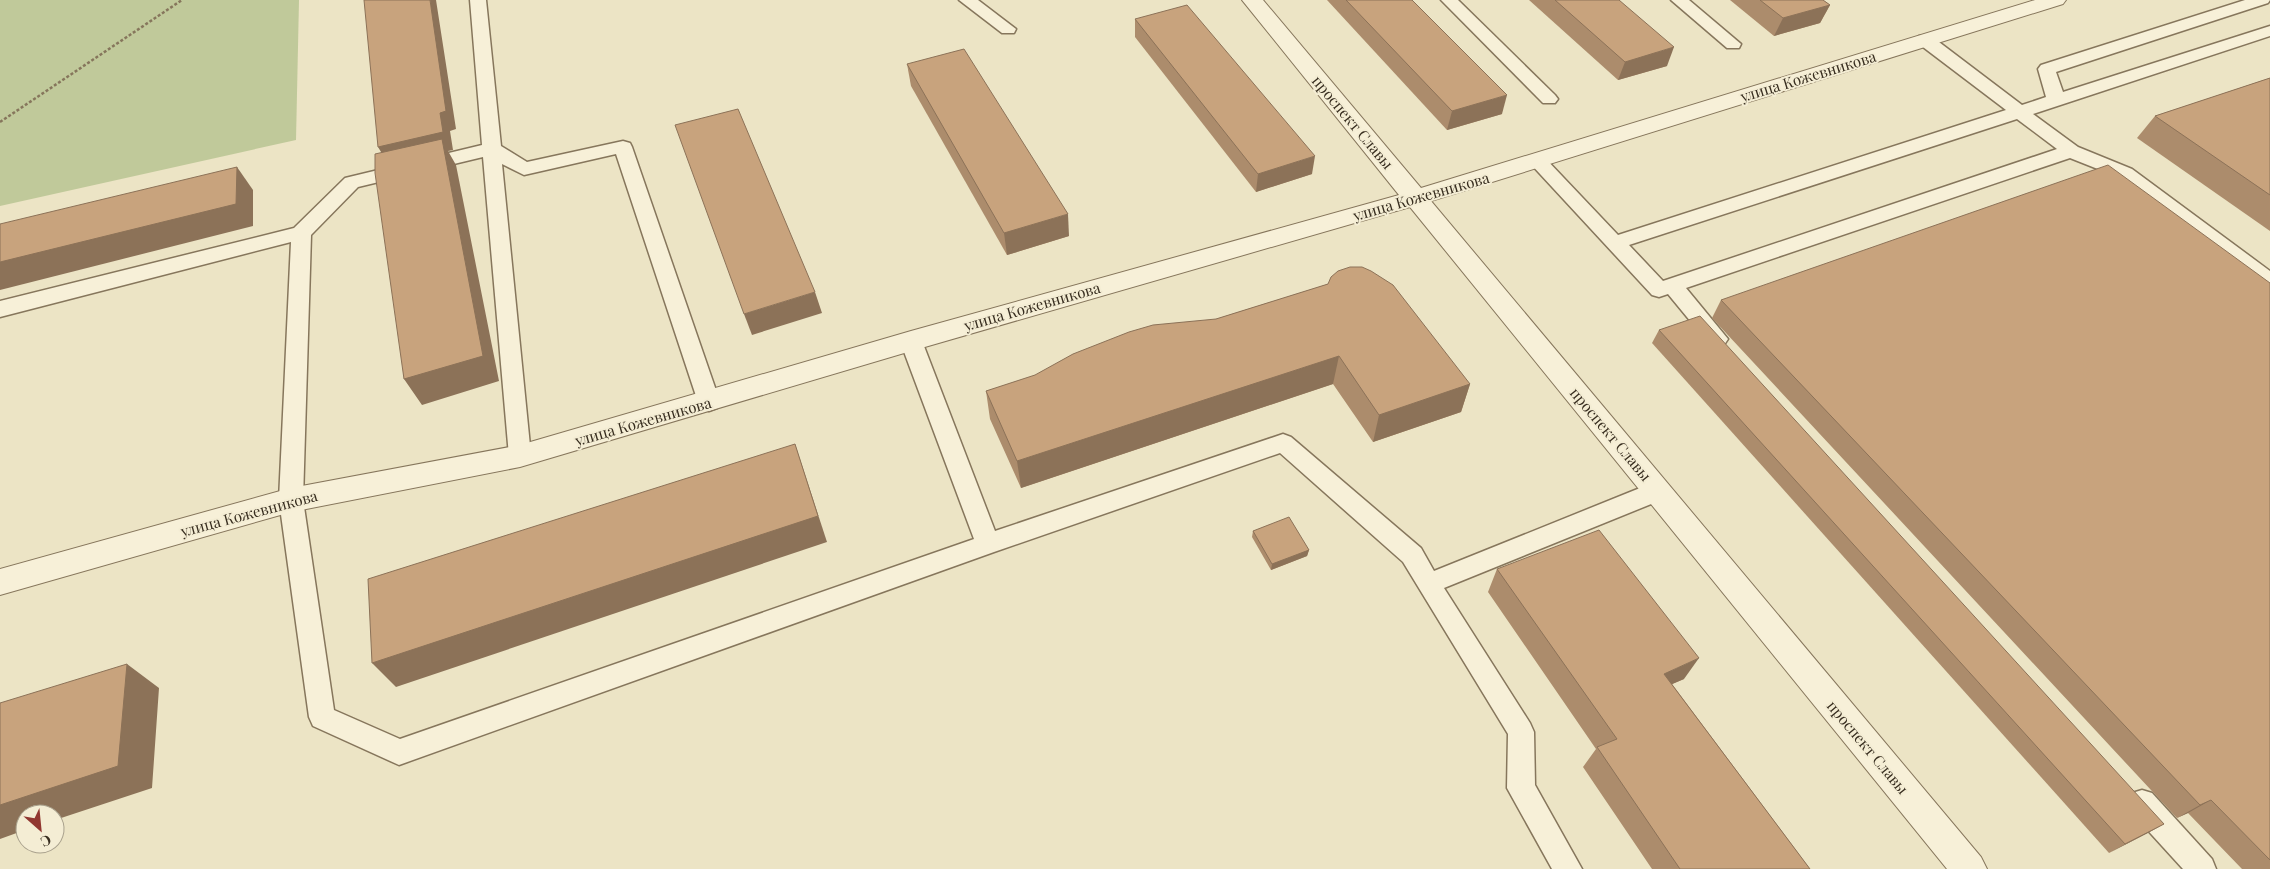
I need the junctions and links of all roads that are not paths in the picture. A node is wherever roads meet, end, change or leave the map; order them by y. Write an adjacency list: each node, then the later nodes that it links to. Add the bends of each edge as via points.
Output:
1 (478, 0): 15 (lane)
2 (967, 0): 8 (lane)
3 (1252, 0): 18 (street, проспект Славы)
4 (1449, 0): 12 (lane)
5 (1679, 0): 11 (lane)
6 (2056, 0): 10 (street, улица Кожевникова)
7 (2262, 0): 13 (lane, via 2047,69)
8 (1008, 29)
9 (2270, 31): 13 (lane)
10 (1925, 40): 14 (lane); 17 (street, улица Кожевникова)
11 (1733, 44)
12 (1549, 98)
13 (2056, 100): 14 (lane)
14 (2020, 112): 16 (lane); 20 (lane)
15 (492, 150): 19 (lane, via 352,182); 26 (lane, via 524,168 623,147); 27 (lane)
16 (2071, 151): 21 (lane, via 2125,173); 22 (lane)
17 (1537, 161): 18 (street, улица Кожевникова); 20 (lane)
18 (1416, 198): 24 (street, улица Кожевникова); 28 (street, проспект Славы)
19 (301, 233): 23 (lane); 29 (lane)
20 (1614, 243): 22 (lane, via 1659,290)
21 (2270, 281)
22 (1672, 285): 25 (lane)
23 (0, 309)
24 (911, 340): 26 (street, улица Кожевникова); 30 (lane)
25 (1734, 358)
26 (709, 402): 27 (street, улица Кожевникова)
27 (520, 456): 29 (street, улица Кожевникова)
28 (1658, 492): 32 (lane); 35 (street, проспект Славы)
29 (291, 500): 30 (lane, via 322,717 399,752); 31 (street, улица Кожевникова)
30 (988, 544): 32 (lane, via 1283,443 1412,555)
31 (0, 582)
32 (1428, 584): 34 (lane, via 1521,732 1521,788)
33 (2129, 789): 36 (lane)
34 (1568, 869)
35 (1969, 869)
36 (2202, 869)

